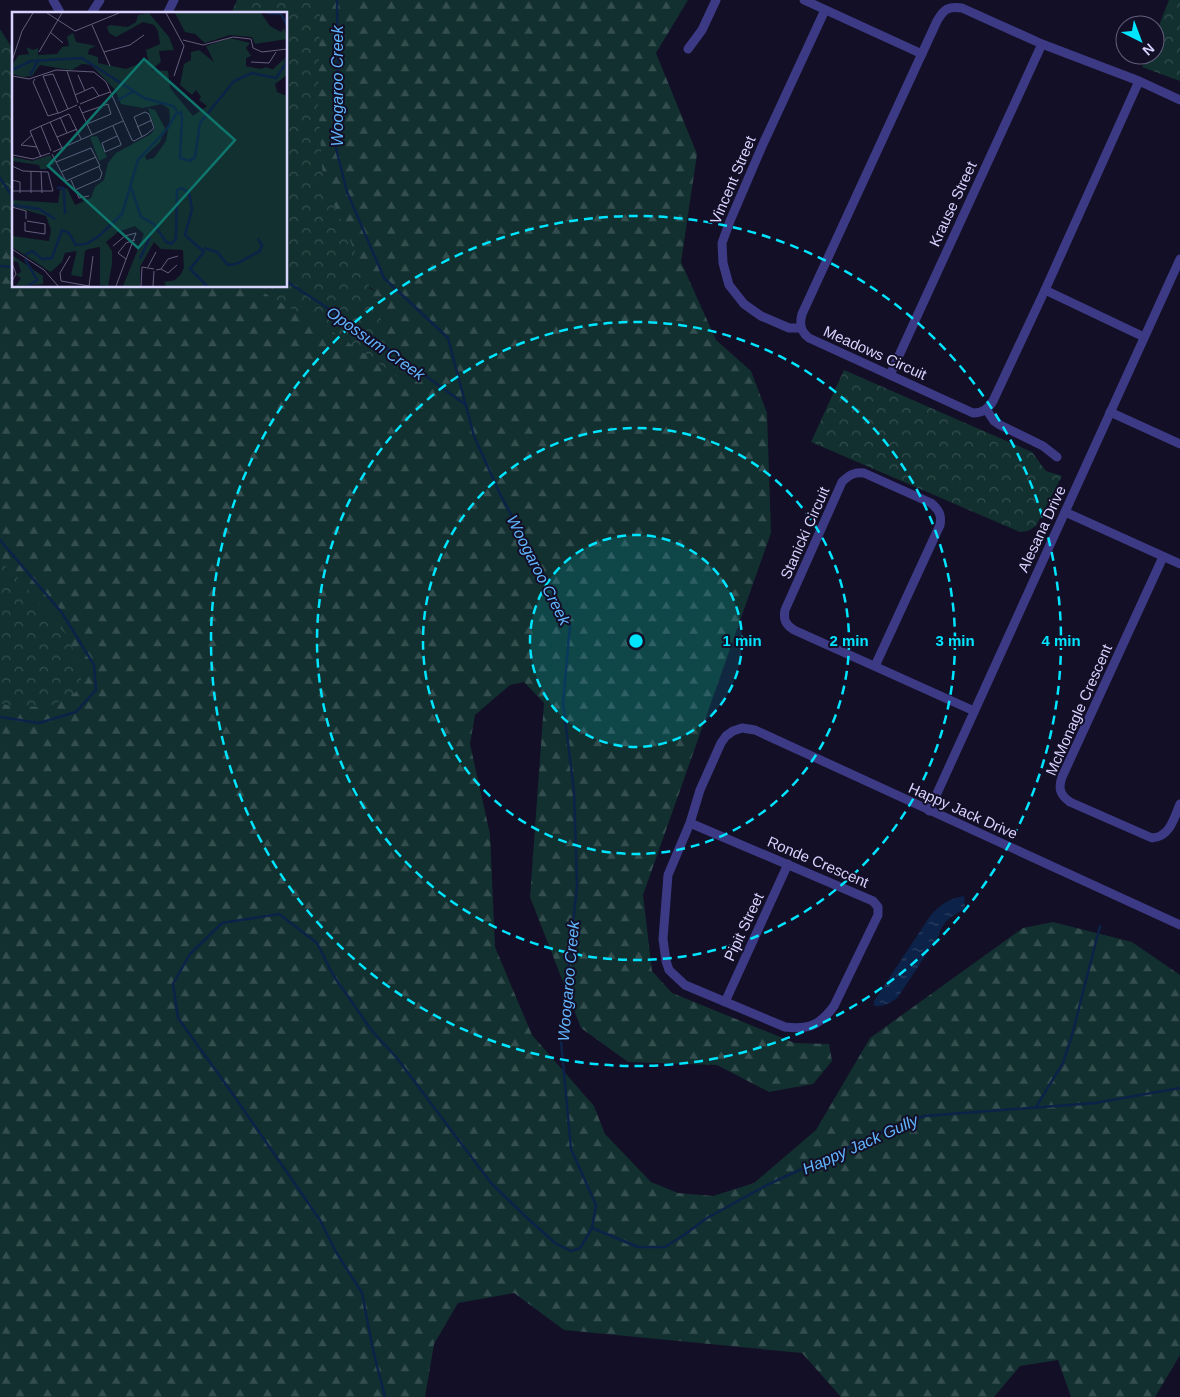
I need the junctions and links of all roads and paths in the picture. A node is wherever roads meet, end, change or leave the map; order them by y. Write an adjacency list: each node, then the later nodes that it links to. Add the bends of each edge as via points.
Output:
1 (53, 0): 7 (street)
2 (100, 0): 8 (street)
3 (174, 0): 9 (street)
4 (716, 0): 11 (street, via 702,30)
5 (804, 0): 6 (street)
6 (825, 10): 12 (street); 17 (street, Vincent Street, via 763,144 722,243 723,263 730,286 744,304 761,316 789,328)
7 (60, 12)
8 (92, 12)
9 (168, 12)
10 (1042, 44): 12 (street, Meadows Circuit, via 952,6 942,13); 13 (street, Meadows Circuit); 19 (street, Krause Street)
11 (688, 49)
12 (922, 54): 17 (street, Meadows Circuit, via 802,314)
13 (1139, 81): 14 (street, Meadows Circuit); 16 (street)
14 (1180, 100)
15 (1180, 259): 18 (street, Alesana Drive)
16 (1045, 290): 18 (street); 20 (street, via 993,401)
17 (801, 328): 19 (street, Meadows Circuit, via 809,338)
18 (1144, 337): 21 (street, Alesana Drive)
19 (890, 374): 20 (street, Meadows Circuit, via 973,413)
20 (986, 409): 23 (street, via 994,421 1043,446)
21 (1110, 412): 22 (street); 24 (street, Alesana Drive)
22 (1180, 444)
23 (1057, 457)
24 (1065, 512): 25 (street); 28 (street, Alesana Drive)
25 (1163, 557): 26 (street); 30 (street, McMonagle Crescent, via 1062,777 1060,788 1061,794 1070,802 1152,838 1165,834)
26 (1180, 564)
27 (875, 666): 27 (street, Stanicki Circuit, via 794,630 784,616 842,482 858,472 931,504 941,518); 28 (street, Stanicki Circuit)
28 (974, 711): 31 (street, Alesana Drive)
29 (733, 731): 31 (street, Happy Jack Drive, via 742,728 755,730); 32 (street, Ronde Crescent, via 721,744 700,790)
30 (1180, 804)
31 (929, 811): 34 (street, Happy Jack Drive)
32 (690, 823): 33 (street, Ronde Crescent); 35 (street, Ronde Crescent, via 668,875 663,940 666,961 669,970 685,985)
33 (788, 864): 35 (street, Pipit Street); 35 (street, Ronde Crescent, via 873,901 878,907 878,916 834,1006 826,1018 815,1025 798,1029 785,1027)
34 (1180, 925)
35 (725, 1002)

